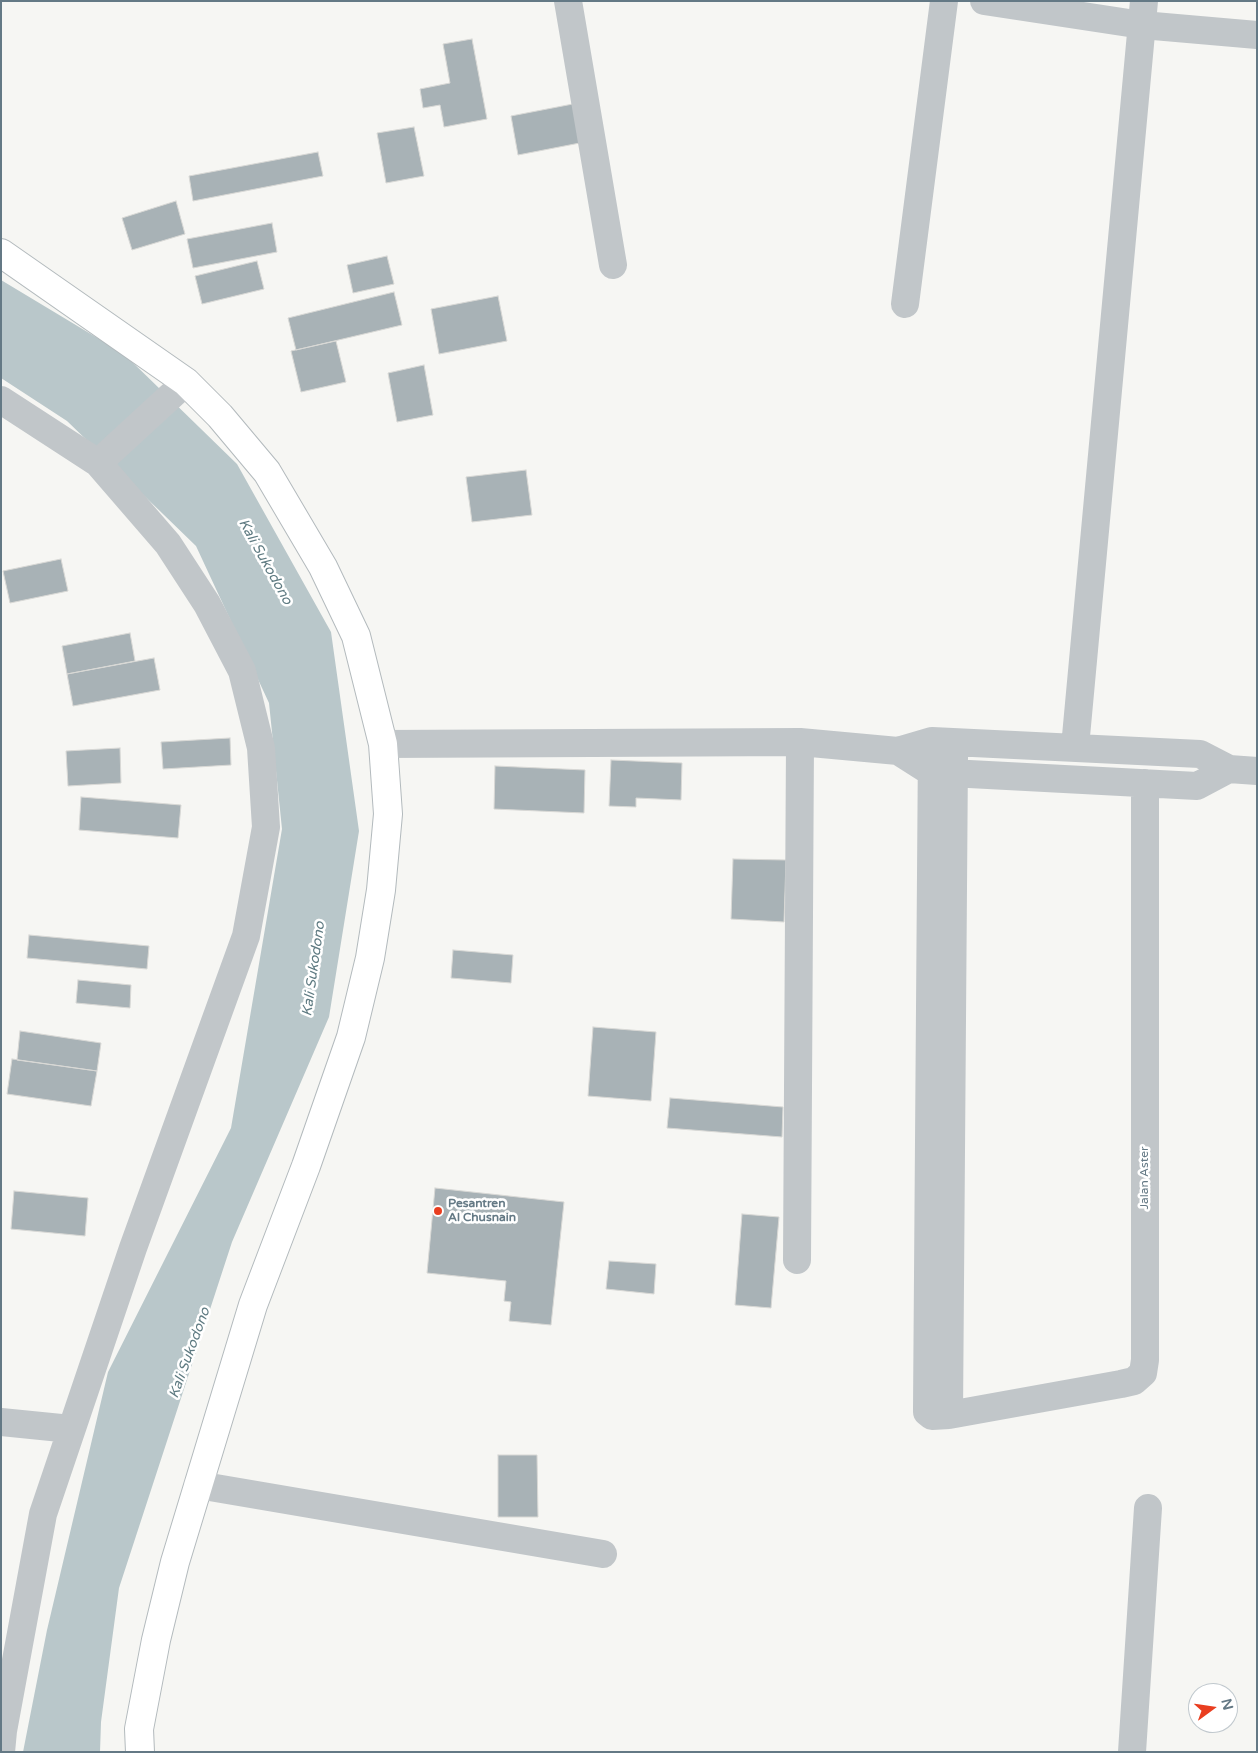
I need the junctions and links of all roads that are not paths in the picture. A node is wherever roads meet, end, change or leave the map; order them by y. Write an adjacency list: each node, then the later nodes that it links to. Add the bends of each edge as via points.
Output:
1 (568, 1): 7 (street)
2 (944, 1): 8 (street)
3 (984, 1): 4 (street)
4 (1143, 13): 5 (street); 15 (street)
5 (1257, 35)
6 (1, 253): 9 (main road)
7 (613, 265)
8 (905, 304)
9 (179, 388): 11 (street); 14 (main road, via 220,416 267,472 323,567 356,636)
10 (1, 400): 11 (street)
11 (100, 461): 23 (street, via 168,544 208,604 242,672 260,748 266,828 246,936)
12 (800, 742): 14 (street); 16 (street); 21 (street)
13 (943, 742): 15 (street); 16 (street); 19 (street)
14 (383, 744): 24 (main road, via 388,814 381,890 370,958 351,1037 253,1305)
15 (1074, 747): 17 (street, via 1200,754)
16 (898, 751): 19 (street)
17 (1229, 769): 18 (street); 20 (street, via 1197,786)
18 (1256, 771)
19 (943, 773): 20 (street); 20 (street, Jalan Aster, via 949,1415 1121,1384 1134,1381 1142,1373 1145,1360)
20 (1145, 783)
21 (797, 1260)
22 (1, 1422): 23 (street)
23 (71, 1429): 27 (street, via 42,1514)
24 (198, 1485): 26 (street); 28 (main road, via 156,1640 139,1729)
25 (1148, 1508): 29 (street)
26 (603, 1554)
27 (1, 1752)
28 (140, 1752)
29 (1132, 1752)

